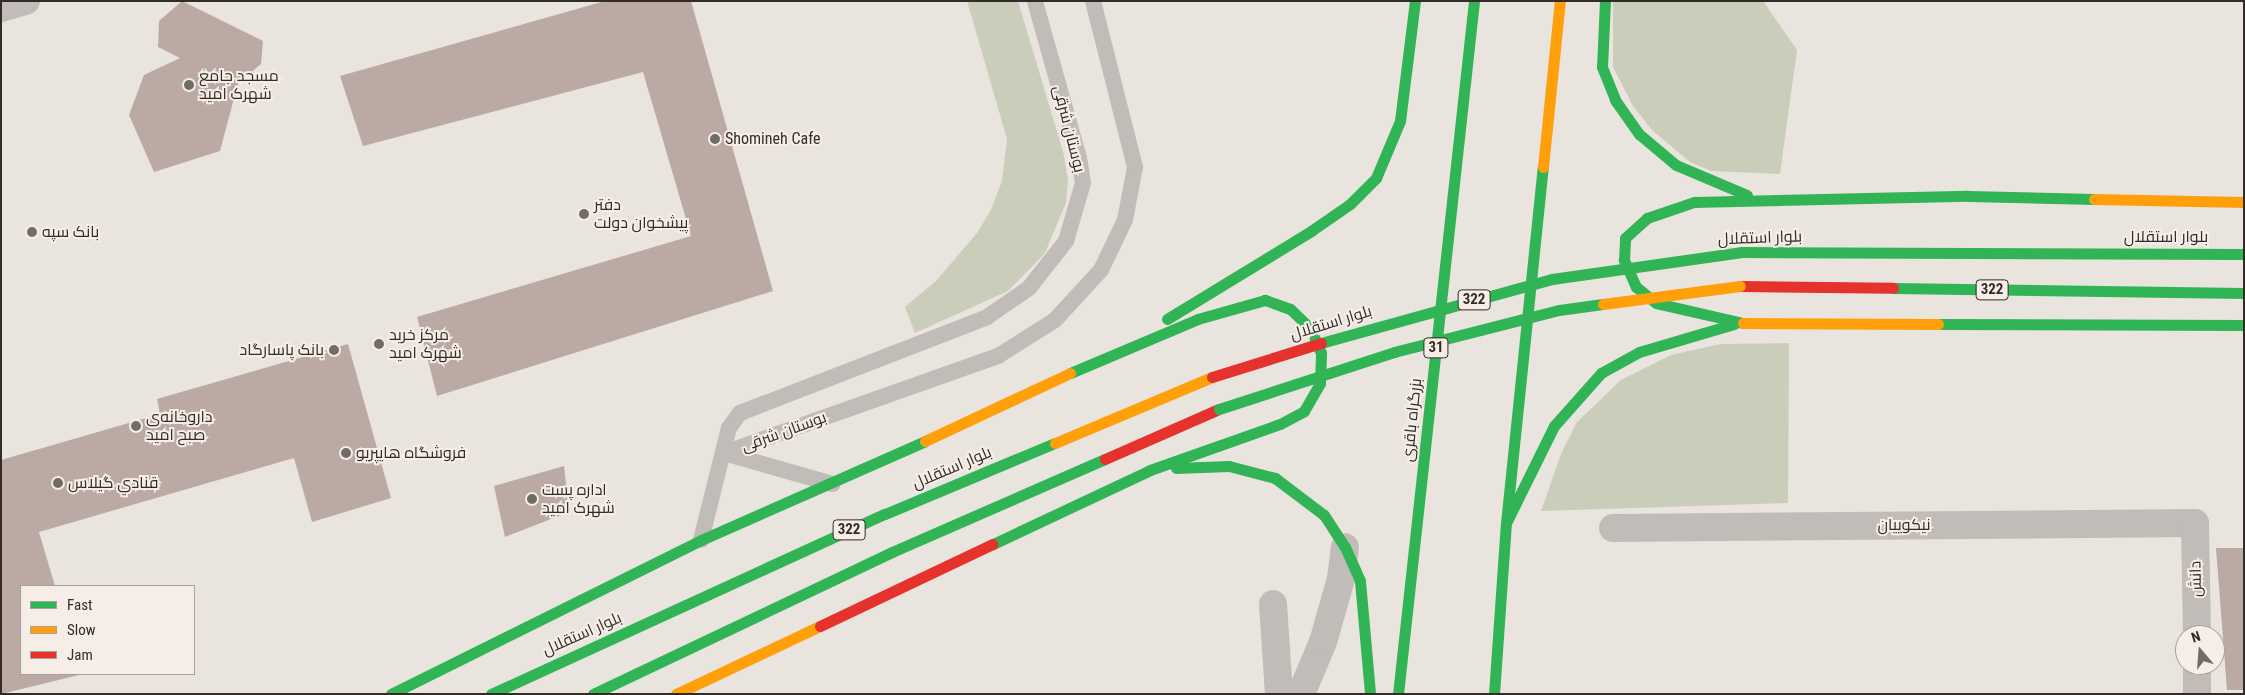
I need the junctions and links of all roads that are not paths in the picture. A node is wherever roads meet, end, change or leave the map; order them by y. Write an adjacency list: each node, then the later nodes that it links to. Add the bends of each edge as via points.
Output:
1 (26, 1): 8 (street)
2 (1035, 1): 16 (lane, بوستان شرقی, via 1083,183 1066,240 1029,288 987,317 740,413 729,428)
3 (1093, 1): 16 (lane, بوستان شرقی, via 1135,167 1124,220 1101,270 1056,320 998,356)
4 (1415, 1): 15 (main road, via 1400,121 1376,178 1350,204 1311,232 1264,256)
5 (1474, 1): 34 (main road, بزرگراه باقری / 31)
6 (1560, 1): 19 (main road)
7 (1605, 1): 9 (main road, via 1602,67 1616,100 1639,134 1676,164 1706,180)
8 (1, 8)
9 (1762, 200): 10 (main road, via 1968,196); 13 (main road, via 1694,202 1647,218 1625,238 1624,260 1636,287 1656,303)
10 (2244, 202)
11 (2244, 254): 28 (main road, بلوار استقلال / 322, bridge, via 1742,252 1552,279 1387,323 1212,376 885,514)
12 (2244, 293): 29 (main road, 322, bridge, via 1740,286 1559,310 1394,352 1219,409 892,552)
13 (1739, 323): 14 (main road); 19 (main road, via 1639,352 1602,374 1554,426)
14 (2244, 325)
15 (1117, 351): 17 (main road, via 1198,319 1265,300 1290,308 1311,328 1321,353 1320,383 1304,411 1280,424); 18 (main road)
16 (724, 453): 18 (lane); 22 (lane)
17 (1150, 470): 23 (main road, via 1229,466 1275,478 1324,515); 30 (main road)
18 (833, 484): 22 (main road)
19 (1506, 523): 35 (main road)
20 (2195, 523): 21 (street, نیکوییان); 25 (street, دانش)
21 (1613, 528)
22 (701, 540): 27 (main road)
23 (1345, 547): 32 (street, via 1341,579 1323,642); 33 (main road, via 1360,581)
24 (1273, 604): 31 (street)
25 (2197, 625)
26 (2197, 675): 36 (street)
27 (391, 694)
28 (491, 694)
29 (593, 694)
30 (676, 694)
31 (1279, 694)
32 (1302, 694)
33 (1370, 694)
34 (1398, 694)
35 (1494, 694)
36 (2197, 694)

